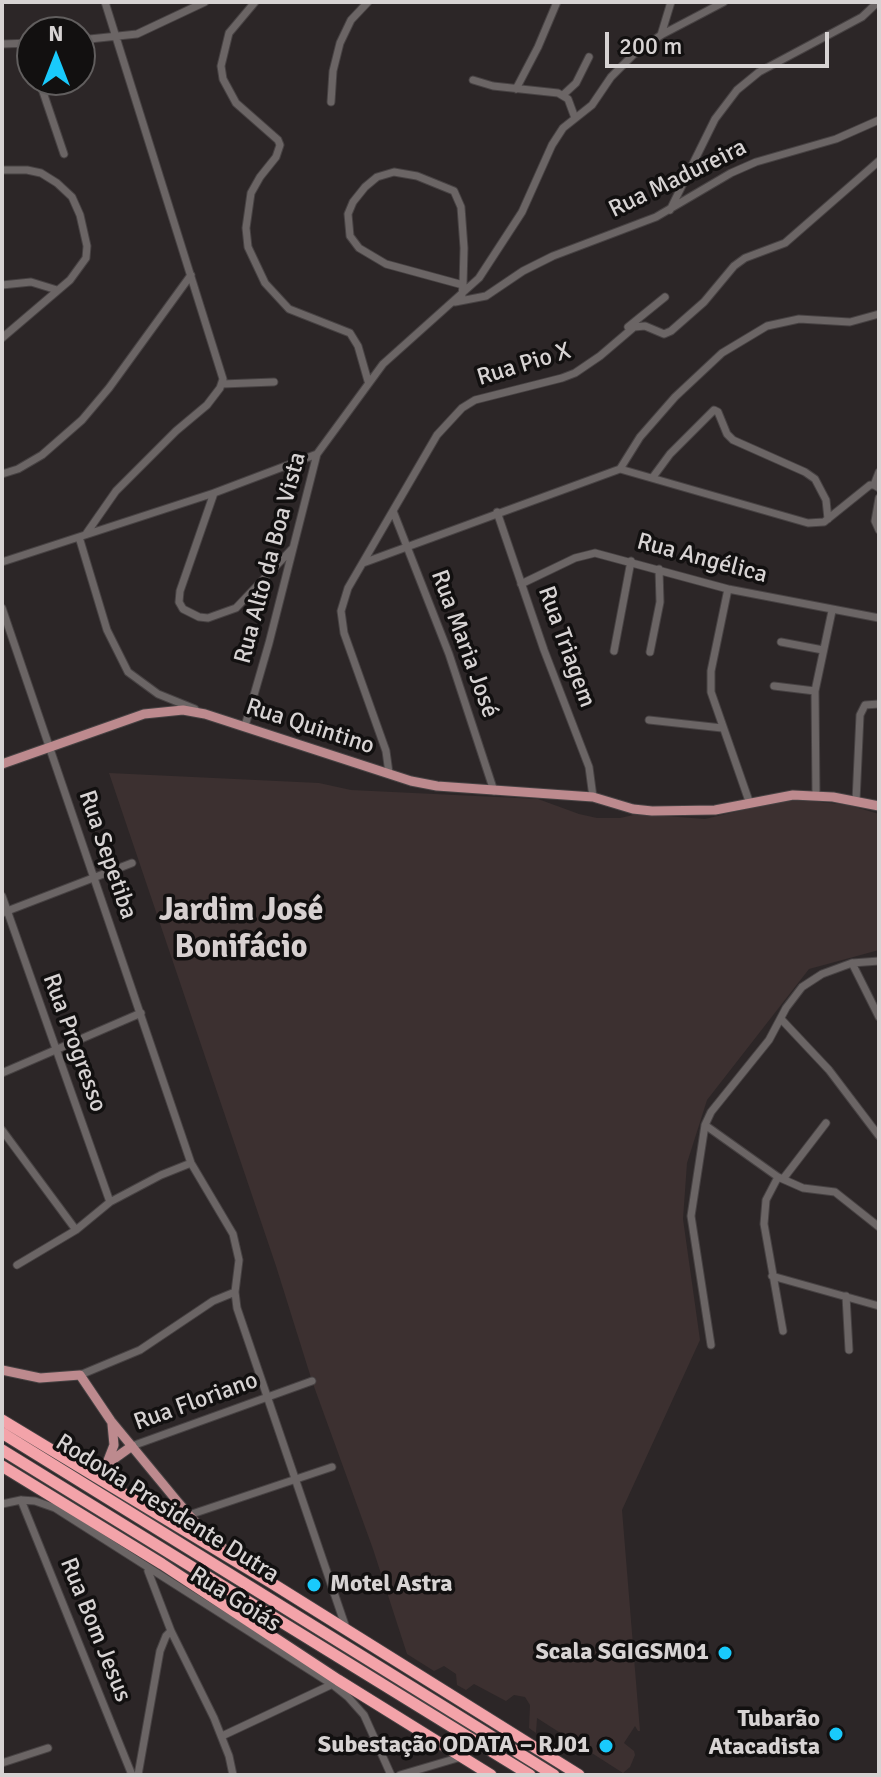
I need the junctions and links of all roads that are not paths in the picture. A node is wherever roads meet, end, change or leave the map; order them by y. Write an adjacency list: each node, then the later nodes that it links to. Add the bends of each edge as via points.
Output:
1 (105, 2): 10 (street)
2 (205, 2): 10 (street, via 152,29)
3 (255, 2): 34 (street, via 229,33 221,66 236,103 280,145 251,193 248,247 265,283 289,309 350,333)
4 (368, 2): 17 (street, via 340,43)
5 (557, 2): 14 (street)
6 (671, 2): 9 (street)
7 (724, 2): 9 (street, Rua Alto da Boa Vista)
8 (878, 2): 23 (street, via 862,17 759,72 737,90 715,119)
9 (661, 35): 18 (street, Rua Alto da Boa Vista, via 621,66 592,105)
10 (117, 38): 11 (street); 24 (street)
11 (96, 39)
12 (589, 57): 15 (street)
13 (473, 80): 14 (street)
14 (516, 89): 15 (street)
15 (563, 95): 18 (street)
16 (44, 96): 20 (street)
17 (331, 102)
18 (575, 118): 28 (street, Rua Alto da Boa Vista, via 552,145 503,244)
19 (879, 120): 23 (street, Rua Madureira, via 836,139 756,162)
20 (64, 154)
21 (879, 161): 33 (street, Rua Pio X, via 785,243 734,266 671,331 659,333 640,325)
22 (2, 170): 27 (street, via 41,173 72,197 85,232 86,258)
23 (670, 210): 30 (street, Rua Madureira, via 545,259 486,296)
24 (191, 275): 36 (street); 40 (street, via 82,420 42,455)
25 (2, 285): 27 (street, via 31,282)
26 (463, 285): 26 (street, via 386,264 359,248 350,236 348,214 365,187 394,172 454,191 461,207); 28 (street)
27 (57, 290): 32 (street)
28 (462, 295): 30 (street, Rua Alto da Boa Vista)
29 (665, 297): 33 (street, via 628,326)
30 (455, 302): 34 (street, Rua Alto da Boa Vista)
31 (879, 314): 38 (street, via 839,323 785,321 745,338 722,353 653,421)
32 (2, 338)
33 (621, 339): 45 (street, Rua Pio X, via 589,365 562,378 489,395 462,408 437,435)
34 (368, 381): 37 (street, Rua Alto da Boa Vista)
35 (274, 382): 36 (street)
36 (222, 384): 49 (street, via 207,405 116,491)
37 (317, 454): 43 (street); 51 (street, Rua Alto da Boa Vista)
38 (620, 469): 41 (street); 46 (street)
39 (879, 472): 42 (street)
40 (2, 474)
41 (653, 477): 47 (street, via 808,523); 47 (street, via 714,410 733,440 815,479)
42 (877, 486): 47 (street, via 870,485)
43 (214, 493): 49 (street); 51 (street, via 180,591 179,602 189,614 208,618 236,608)
44 (879, 498): 48 (street)
45 (393, 511): 50 (street, Rua Maria José); 54 (street, Rua Pio X)
46 (497, 512): 50 (street); 56 (street, Rua Triagem)
47 (828, 519)
48 (879, 530)
49 (82, 535): 53 (street); 70 (street, Rua Quintino, via 107,630 128,672 158,694)
50 (406, 546): 54 (street); 77 (street, Rua Maria José, via 449,654)
51 (294, 547): 72 (street, Rua Alto da Boa Vista)
52 (631, 561): 55 (street, Rua Angélica); 56 (street, Rua Angélica, via 585,554); 65 (street)
53 (2, 562)
54 (363, 563): 76 (street, Rua Pio X, via 343,600 342,622)
55 (659, 569): 57 (street, Rua Angélica); 66 (street, via 660,602)
56 (521, 584): 79 (street, Rua Triagem, via 589,767)
57 (728, 589): 59 (street, Rua Angélica); 73 (street, via 710,681)
58 (2, 608): 61 (street, Rua Sepetiba)
59 (832, 611): 60 (street, Rua Angélica); 64 (street)
60 (879, 618)
61 (11, 636): 62 (street); 74 (street, Rua Sepetiba)
62 (2, 639)
63 (781, 642): 64 (street)
64 (823, 650): 68 (street)
65 (614, 651)
66 (650, 652)
67 (774, 686): 68 (street)
68 (815, 691): 78 (street)
69 (879, 704): 81 (street, via 865,705 860,715)
70 (205, 714): 72 (main road, Rua Quintino); 74 (main road, via 144,714)
71 (649, 720): 73 (street)
72 (245, 726): 76 (main road, Rua Quintino)
73 (722, 728): 80 (street)
74 (49, 749): 75 (main road); 84 (street, Rua Sepetiba)
75 (2, 764)
76 (389, 773): 77 (main road, Rua Quintino, via 437,786)
77 (494, 792): 79 (main road, Rua Quintino)
78 (816, 794): 80 (main road, Rua Quintino); 81 (main road, Rua Quintino)
79 (593, 797): 80 (main road, Rua Quintino, via 633,809 696,812)
80 (749, 801)
81 (856, 801): 82 (main road, Rua Quintino)
82 (879, 806)
83 (132, 863): 84 (street)
84 (94, 877): 86 (street); 89 (street, Rua Sepetiba)
85 (2, 896): 86 (street, Rua Progresso)
86 (4, 912): 92 (street, Rua Progresso)
87 (879, 961): 88 (street)
88 (852, 963): 90 (street); 91 (street, via 811,980)
89 (141, 1013): 92 (street); 98 (street, Rua Sepetiba)
90 (879, 1017)
91 (781, 1019): 95 (street); 97 (street, via 837,1079)
92 (55, 1050): 93 (street); 100 (street, Rua Progresso)
93 (2, 1073)
94 (826, 1123): 99 (street)
95 (705, 1125): 99 (street); 109 (street, via 691,1216)
96 (2, 1130): 102 (street)
97 (879, 1136)
98 (191, 1163): 100 (street); 105 (street, Rua Sepetiba, via 233,1234 239,1260)
99 (780, 1178): 101 (street, via 803,1188 835,1192); 104 (street, via 771,1187 765,1211)
100 (110, 1202): 102 (street)
101 (879, 1227)
102 (76, 1230): 103 (street)
103 (17, 1265)
104 (772, 1276): 106 (street); 108 (street)
105 (235, 1292): 112 (street, via 140,1350); 114 (street)
106 (846, 1296): 107 (street); 110 (street)
107 (879, 1306)
108 (783, 1331)
109 (711, 1345)
110 (849, 1350)
111 (2, 1370): 112 (main road, via 40,1378)
112 (80, 1375): 116 (main road)
113 (312, 1381): 114 (street, Rua Floriano)
114 (268, 1396): 118 (street, Rua Floriano); 124 (street)
115 (2, 1420): 120 (highway)
116 (111, 1421): 118 (main road); 121 (main road, via 114,1445)
117 (2, 1433): 128 (highway, Rodovia Presidente Dutra)
118 (132, 1446): 121 (main road, Rua Floriano); 127 (main road)
119 (2, 1450): 144 (highway, Rodovia Presidente Dutra)
120 (51, 1450): 121 (main road, via 84,1463); 129 (highway)
121 (107, 1463)
122 (2, 1466): 134 (highway, via 162,1564)
123 (332, 1467): 124 (street)
124 (296, 1480): 127 (street); 132 (street)
125 (21, 1500): 126 (street); 130 (street, Rua Goiás, via 55,1508); 139 (street, Rua Bom Jesus)
126 (2, 1504)
127 (189, 1515): 129 (main road)
128 (166, 1534): 131 (highway); 145 (highway, Rodovia Presidente Dutra)
129 (246, 1568): 131 (highway)
130 (148, 1569): 133 (street); 134 (street, Rua Goiás)
131 (318, 1614): 132 (highway)
132 (347, 1630): 146 (highway)
133 (171, 1631): 135 (street); 139 (street, via 160,1651)
134 (336, 1683): 135 (street); 137 (highway); 141 (street, Rua Goiás, via 364,1715)
135 (222, 1736): 140 (street)
136 (48, 1748): 138 (street)
137 (461, 1757): 142 (street); 143 (highway)
138 (2, 1763)
139 (135, 1775)
140 (233, 1775)
141 (391, 1775)
142 (400, 1775)
143 (491, 1775)
144 (530, 1775)
145 (554, 1775)
146 (579, 1775)

